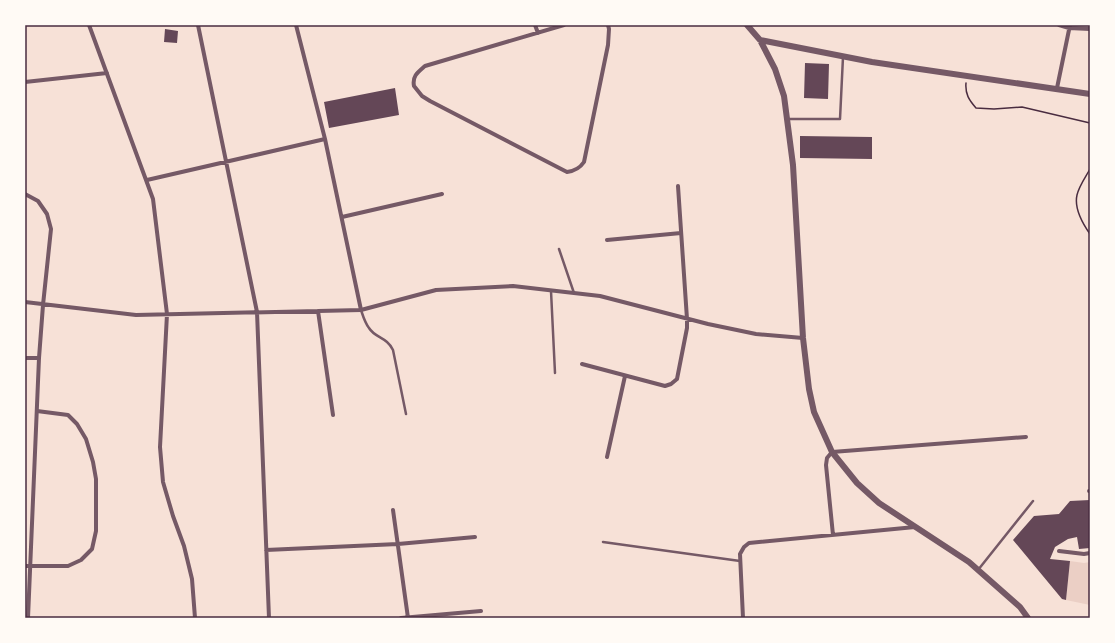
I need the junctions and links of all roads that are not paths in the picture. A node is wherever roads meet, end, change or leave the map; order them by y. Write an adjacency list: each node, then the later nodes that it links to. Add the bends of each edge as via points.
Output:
1 (89, 25): 15 (street)
2 (198, 25): 21 (street)
3 (296, 25): 20 (street)
4 (535, 25): 12 (street)
5 (564, 25): 9 (street)
6 (608, 25): 12 (street, via 608,44 584,162 578,168 567,172 430,101 416,90 413,82 414,77 425,66)
7 (747, 25): 13 (street)
8 (1059, 25): 10 (street)
9 (548, 27): 12 (street)
10 (1069, 27): 11 (street); 17 (street)
11 (1090, 29)
12 (538, 33)
13 (760, 40): 14 (street); 19 (street, via 775,69 784,96)
14 (843, 57): 17 (street); 19 (lane, via 840,119)
15 (107, 73): 16 (street); 22 (street)
16 (25, 82)
17 (1056, 88): 18 (street)
18 (1090, 94)
19 (787, 119): 39 (street, via 793,165)
20 (325, 139): 21 (street); 26 (street)
21 (226, 162): 22 (street); 36 (street)
22 (147, 180): 37 (street, via 153,199)
23 (678, 186): 27 (street)
24 (25, 194): 33 (street, via 38,201 47,214 51,228)
25 (442, 194): 26 (street)
26 (342, 217): 34 (street)
27 (681, 233): 28 (street); 38 (street)
28 (607, 240)
29 (559, 249): 31 (lane)
30 (551, 290): 31 (street); 34 (street, via 514,286 436,290); 43 (lane)
31 (574, 293): 38 (street, via 600,296)
32 (25, 302): 33 (street)
33 (42, 305): 37 (street, via 136,315); 41 (street)
34 (361, 310): 35 (street); 46 (lane, via 369,329 390,344 393,350)
35 (318, 311): 36 (street); 47 (street)
36 (257, 312): 37 (street); 58 (street)
37 (167, 314): 67 (street, via 160,447 163,482 192,579)
38 (687, 319): 39 (street, via 756,334); 44 (street, via 677,379 665,386)
39 (803, 338): 49 (street, via 814,412)
40 (25, 358): 41 (street)
41 (39, 358): 45 (street)
42 (582, 364): 44 (street)
43 (555, 373)
44 (624, 376): 50 (street)
45 (37, 411): 63 (street); 63 (street, via 68,415 86,439 96,480 96,531 92,549 82,560 68,566)
46 (406, 414)
47 (333, 415)
48 (1026, 437): 49 (street)
49 (832, 452): 53 (street, via 857,484 879,503); 54 (street, via 827,458 826,465)
50 (608, 457)
51 (1033, 501): 64 (lane)
52 (393, 510): 57 (street)
53 (915, 527): 54 (street); 64 (street)
54 (833, 536): 61 (street, via 749,543 740,554)
55 (475, 537): 57 (street)
56 (603, 542): 61 (lane)
57 (398, 544): 58 (street); 70 (street)
58 (266, 550): 68 (street)
59 (1059, 551): 60 (street)
60 (1090, 553)
61 (740, 561): 71 (street)
62 (25, 566): 63 (street)
63 (30, 566): 66 (street)
64 (978, 570): 72 (street, via 1020,607)
65 (481, 611): 70 (street)
66 (28, 618)
67 (195, 618)
68 (269, 618)
69 (401, 618): 70 (street)
70 (408, 618)
71 (743, 618)
72 (1028, 618)

